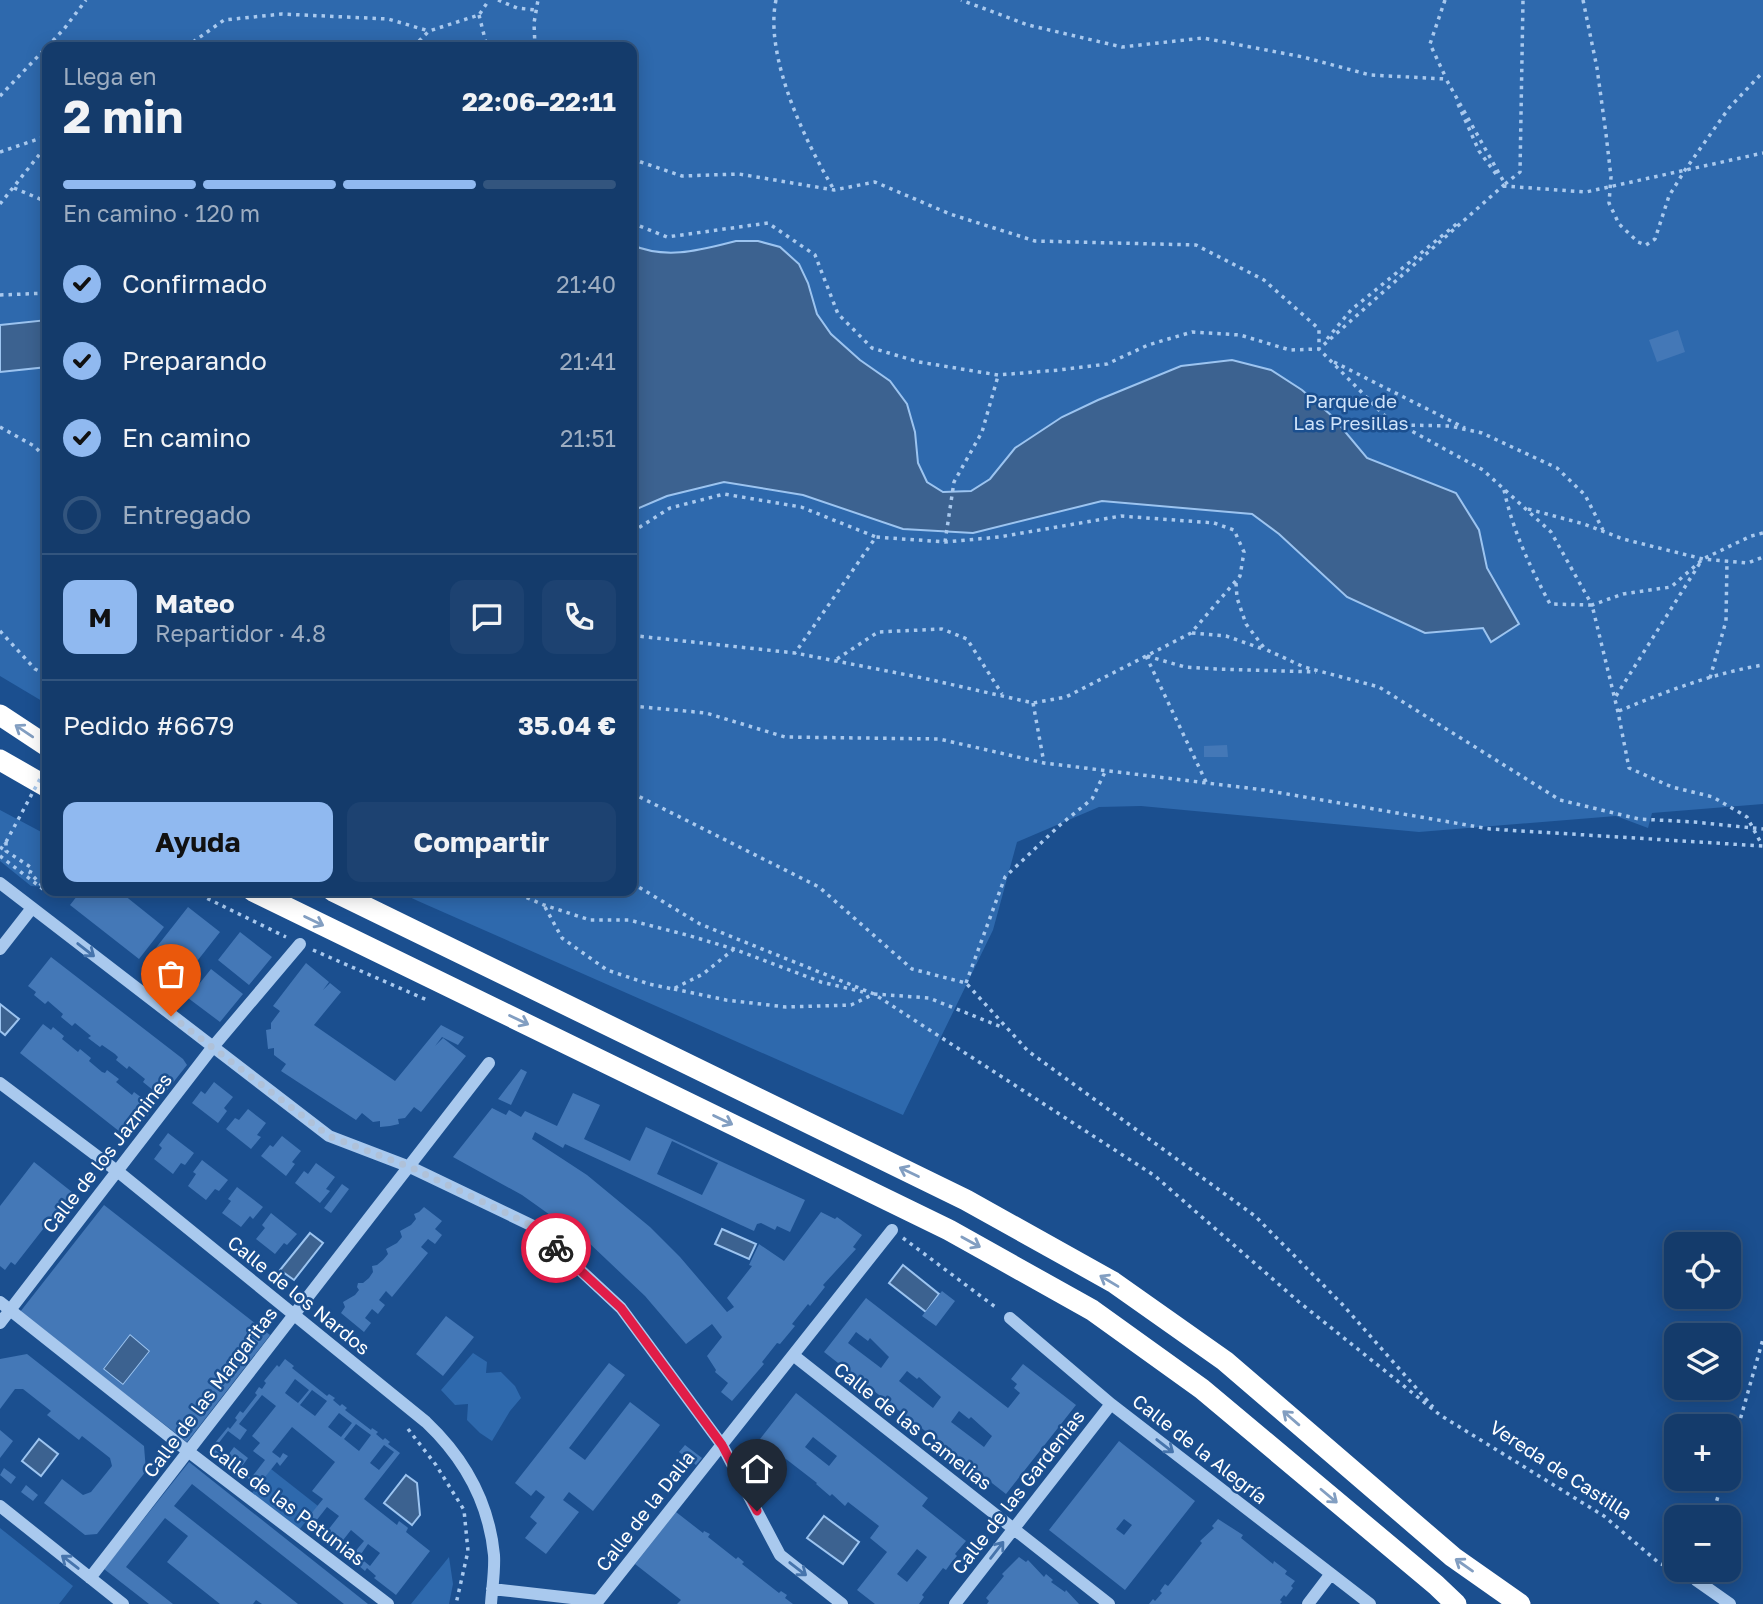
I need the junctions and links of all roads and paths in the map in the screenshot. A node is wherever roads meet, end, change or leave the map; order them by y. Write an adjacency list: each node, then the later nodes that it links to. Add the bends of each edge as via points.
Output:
1 (86, 0): 13 (path)
2 (489, 0): 11 (path)
3 (498, 0): 10 (path)
4 (538, 0): 10 (path)
5 (776, 0): 31 (path, via 774,23 783,81)
6 (961, 0): 20 (path, via 1028,25 1122,47 1203,38 1370,75)
7 (1445, 0): 20 (path, via 1430,44)
8 (1524, 0): 28 (path, via 1520,172)
9 (1583, 0): 29 (path, via 1597,68)
10 (536, 10): 17 (path)
11 (479, 15): 12 (path); 16 (path)
12 (429, 31): 14 (path, via 388,19 282,14 224,20); 15 (path)
13 (52, 42)
14 (193, 42)
15 (419, 42)
16 (486, 42)
17 (535, 42)
18 (42, 52): 21 (path)
19 (1763, 72): 27 (path, via 1729,108)
20 (1446, 79): 28 (path, via 1479,151)
21 (0, 96)
22 (42, 138): 24 (path)
23 (42, 151): 30 (path)
24 (0, 152)
25 (1763, 153): 27 (path)
26 (637, 161): 31 (path, via 682,176 738,174)
27 (1685, 170): 29 (path); 29 (path, via 1669,196 1656,239 1646,245 1619,224 1609,203)
28 (1505, 184): 29 (path, via 1586,192); 37 (path, via 1351,310)
29 (1610, 187)
30 (13, 188): 32 (path); 33 (path)
31 (834, 190): 37 (path, via 874,182 950,214 1035,241 1196,244 1264,280 1319,329)
32 (42, 200)
33 (0, 204)
34 (637, 225): 39 (path, via 667,237 768,223 814,254 838,314 872,348 919,362)
35 (42, 293): 36 (path)
36 (0, 295)
37 (1319, 349): 38 (path); 39 (path, via 1290,350 1240,335 1192,332 1107,364)
38 (1329, 360): 40 (path, via 1386,417); 42 (path)
39 (998, 375): 50 (path, via 982,432 954,482)
40 (1401, 425): 42 (path); 44 (path, via 1483,470)
41 (0, 427): 43 (path)
42 (1470, 431): 47 (path, via 1557,468 1585,495)
43 (42, 453)
44 (1504, 489): 45 (path); 55 (path, via 1511,519 1550,604)
45 (1526, 508): 47 (path); 55 (path, via 1551,532)
46 (637, 529): 49 (path, via 670,508 724,494 800,507)
47 (1604, 532): 52 (path)
48 (1763, 533): 52 (path)
49 (877, 537): 50 (path); 60 (path)
50 (945, 542): 54 (path, via 1121,516 1214,523 1234,530 1244,552)
51 (1763, 557): 53 (path, via 1748,563)
52 (1703, 559): 53 (path); 55 (path, via 1671,587 1623,594); 68 (path)
53 (1727, 561): 66 (path, via 1726,621)
54 (1236, 581): 57 (path); 59 (path, via 1246,624)
55 (1592, 605): 68 (path)
56 (0, 631): 64 (path)
57 (1191, 633): 59 (path, via 1226,636); 61 (path)
58 (637, 636): 60 (path)
59 (1265, 649): 65 (path)
60 (795, 653): 62 (path)
61 (1146, 656): 65 (path, via 1216,670); 69 (path, via 1066,697); 79 (path)
62 (835, 660): 67 (path); 67 (path, via 878,632 942,629 967,639)
63 (1763, 665): 66 (path)
64 (42, 672)
65 (1322, 672): 81 (path, via 1379,687 1560,800 1639,819)
66 (1710, 678): 71 (path)
67 (1003, 695): 69 (path)
68 (1615, 697): 71 (path)
69 (1033, 703): 75 (path)
70 (637, 706): 75 (path, via 706,713 785,737 939,739)
71 (1618, 712): 81 (path, via 1629,768 1672,788 1713,797 1747,817)
72 (0, 715): 73 (highway, one-way to 72)
73 (42, 743)
74 (0, 760): 78 (highway)
75 (1044, 763): 76 (path)
76 (1105, 772): 79 (path); 100 (path, via 1092,799 1005,877)
77 (42, 775): 83 (path, bridge)
78 (42, 784)
79 (1207, 784): 84 (path, via 1490,829)
80 (637, 796): 100 (path, via 819,887 912,969)
81 (1753, 828): 82 (path); 84 (path)
82 (1763, 830)
83 (6, 842): 85 (path); 88 (path, via 6,851 32,868 30,873)
84 (1763, 846)
85 (0, 847)
86 (0, 856): 90 (path)
87 (0, 883): 96 (street)
88 (42, 886)
89 (637, 886): 102 (path, via 700,924)
90 (42, 888)
91 (202, 896): 97 (path)
92 (263, 896): 140 (highway, one-way to 140, via 949,1230 1092,1310 1202,1389)
93 (343, 896): 141 (highway, one-way to 93, via 1453,1557 1225,1362 1113,1282 966,1200)
94 (523, 896): 95 (path)
95 (544, 905): 99 (path, via 590,920 629,920); 101 (path, via 562,937 607,970)
96 (32, 908): 98 (street); 105 (street, one-way to 105)
97 (302, 945): 103 (path); 105 (street, Calle de los Jazmines)
98 (0, 948)
99 (734, 949): 101 (path, via 703,974); 102 (path, via 821,982)
100 (966, 983): 104 (path)
101 (673, 989): 102 (path, via 786,1007 851,1005)
102 (874, 994): 104 (path, via 929,998); 118 (path, via 1155,1176 1299,1302)
103 (427, 1000)
104 (1006, 1029): 118 (path, via 1028,1051 1255,1216 1342,1304)
105 (212, 1048): 108 (street, via 329,1136); 109 (street, Calle de los Jazmines)
106 (489, 1063): 108 (street, Calle de las Margaritas)
107 (0, 1083): 109 (street, Calle de los Nardos)
108 (410, 1167): 112 (street, Calle de las Margaritas); 121 (street, via 533,1226 621,1308)
109 (118, 1172): 111 (street, Calle de los Jazmines); 112 (street, Calle de los Nardos)
110 (892, 1230): 113 (path); 116 (street, Calle de la Dalia)
111 (5, 1306): 114 (street, Calle de los Jazmines); 122 (street, Calle de las Petunias)
112 (293, 1315): 122 (street, Calle de las Margaritas); 129 (street, Calle de los Nardos, via 426,1422 461,1461 486,1517 494,1556)
113 (1010, 1318): 117 (street, Calle de la Alegría)
114 (0, 1323)
115 (1763, 1339): 119 (path)
116 (793, 1355): 121 (street, Calle de la Dalia); 124 (street, Calle de las Camelias)
117 (1111, 1404): 124 (street, Calle de las Gardenias); 126 (street, Calle de la Alegría, one-way to 126)
118 (1440, 1415): 125 (path, Vereda de Castilla, via 1604,1516)
119 (1741, 1417)
120 (405, 1426): 132 (path, via 464,1510 468,1551)
121 (722, 1445): 129 (street, Calle de la Dalia, via 598,1601); 135 (street, one-way to 135, via 780,1555)
122 (188, 1452): 127 (street, Calle de las Margaritas); 131 (street, Calle de las Petunias)
123 (0, 1506): 127 (street, one-way to 123)
124 (1013, 1530): 136 (street, Calle de las Gardenias, one-way to 124); 137 (street, Calle de las Camelias)
125 (1664, 1565)
126 (1330, 1575): 138 (street); 139 (street, Calle de la Alegría)
127 (90, 1578): 130 (street)
128 (1699, 1582): 142 (street)
129 (492, 1589): 133 (street, Calle de los Nardos); 134 (street, Calle de los Nardos)
130 (123, 1604)
131 (387, 1604)
132 (456, 1604)
133 (485, 1604)
134 (491, 1604)
135 (842, 1604)
136 (955, 1604)
137 (1110, 1604)
138 (1308, 1604)
139 (1370, 1604)
140 (1456, 1604)
141 (1520, 1604)
142 (1730, 1604)

